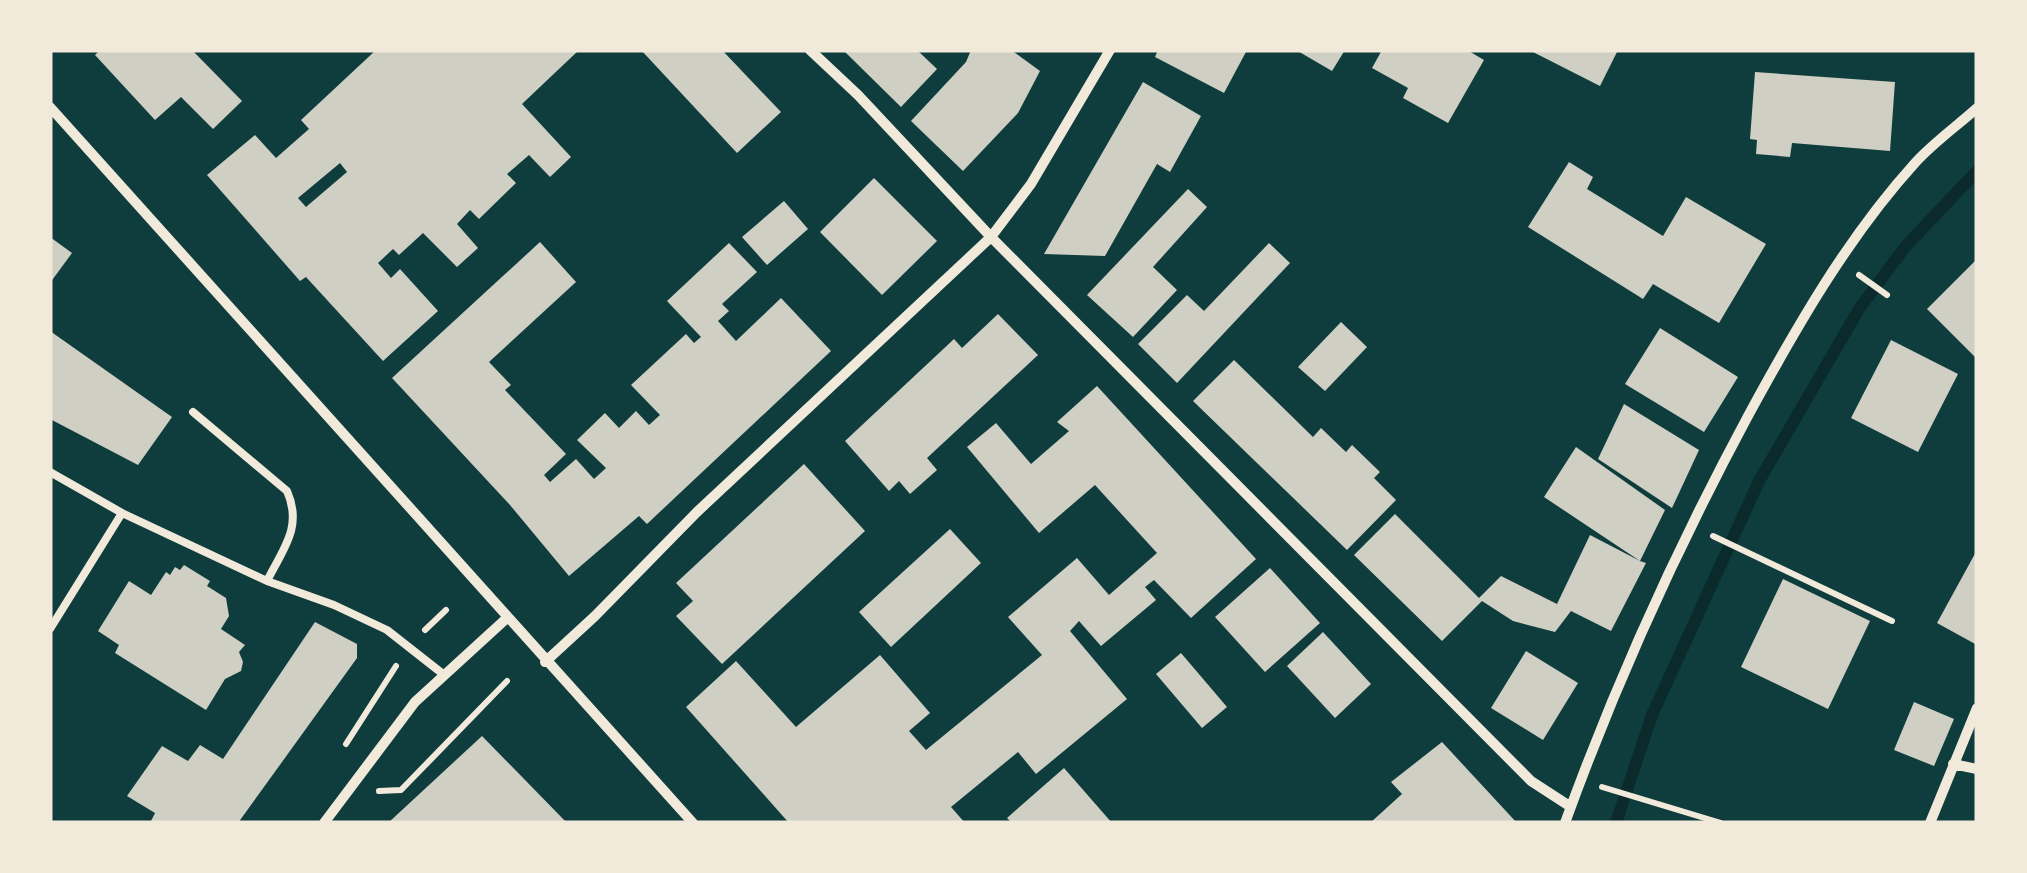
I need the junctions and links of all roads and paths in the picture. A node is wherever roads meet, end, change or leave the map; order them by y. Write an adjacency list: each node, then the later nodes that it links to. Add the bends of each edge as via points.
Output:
1 (810, 50): 5 (street)
2 (1110, 50): 5 (street)
3 (50, 107): 14 (street)
4 (1977, 108): 26 (street, via 1916,162 1840,260 1784,350 1637,636)
5 (992, 238): 18 (street); 26 (street, via 1530,781)
6 (1863, 278): 7 (path)
7 (1886, 295)
8 (193, 412): 12 (lane, via 288,492 294,528)
9 (50, 472): 10 (lane)
10 (122, 513): 12 (lane); 16 (lane)
11 (1718, 538): 15 (path)
12 (267, 581): 17 (lane, via 334,605)
13 (446, 610): 17 (path)
14 (506, 618): 18 (street); 19 (street)
15 (1892, 621)
16 (50, 628)
17 (409, 644): 19 (lane); 25 (path, via 342,751)
18 (545, 662): 28 (street)
19 (443, 674): 25 (street)
20 (506, 681): 25 (path, via 401,790)
21 (1977, 708): 22 (street)
22 (1953, 764): 23 (street); 31 (street)
23 (1977, 770)
24 (1614, 791): 30 (path)
25 (346, 793): 27 (street)
26 (1570, 807): 29 (street)
27 (324, 823)
28 (693, 823)
29 (1565, 823)
30 (1720, 823)
31 (1930, 823)

